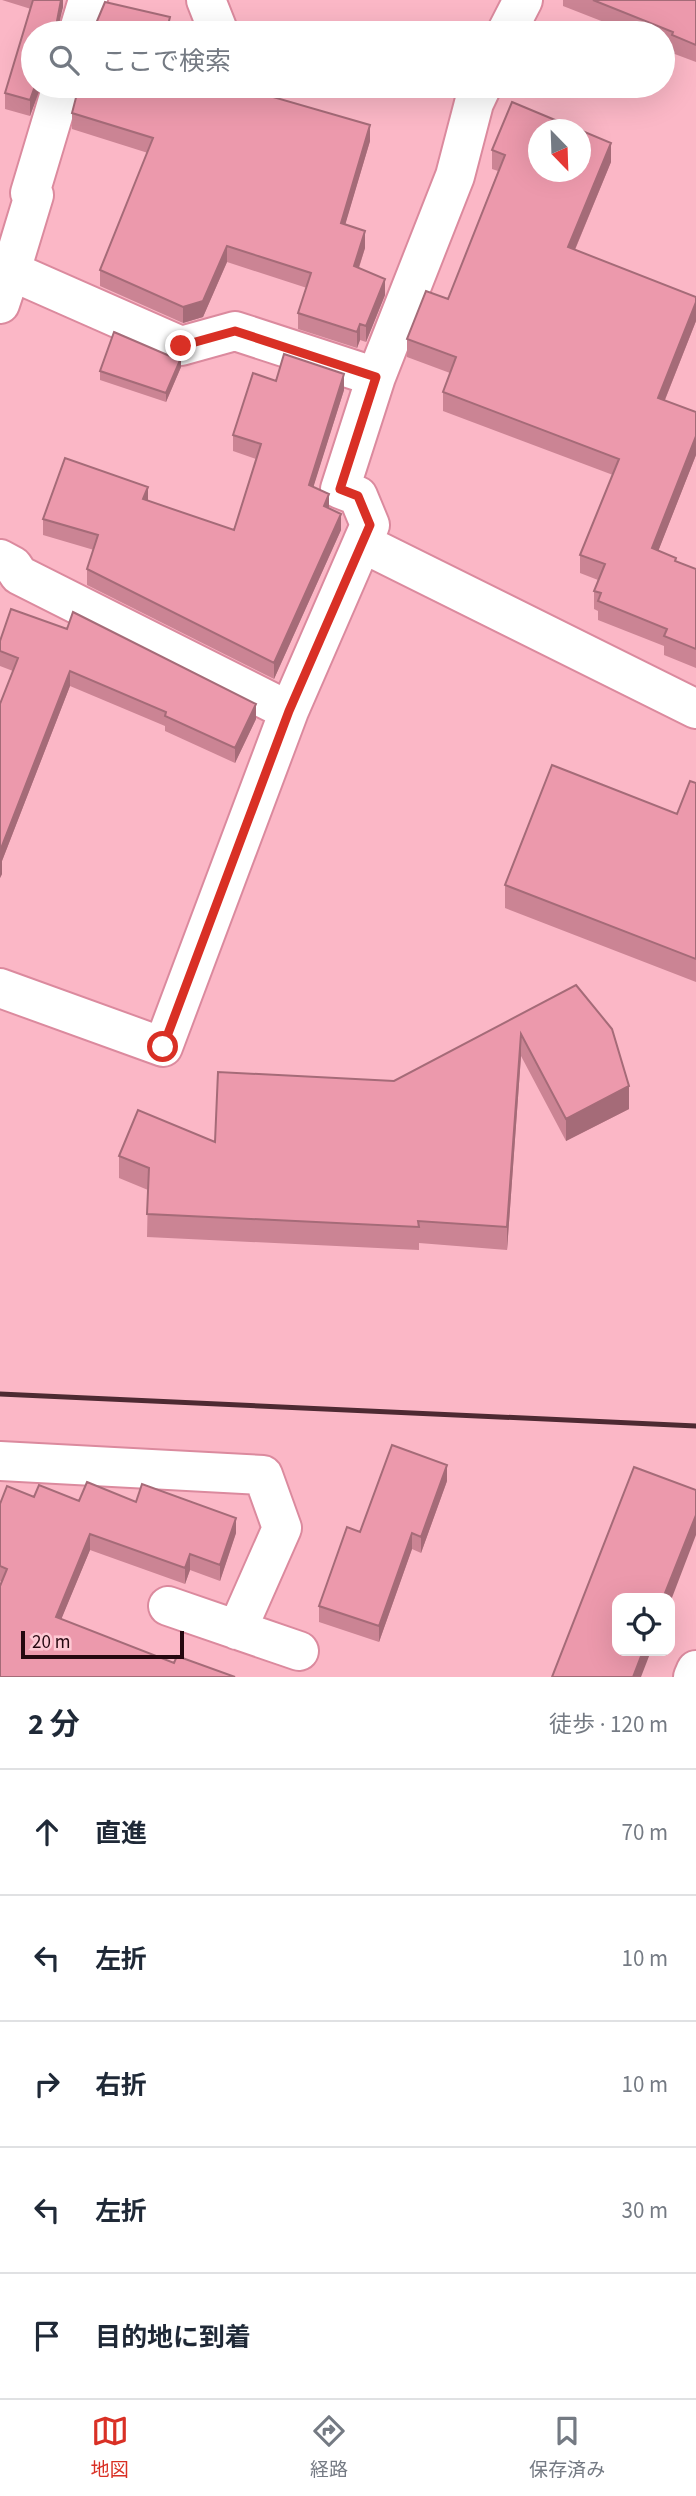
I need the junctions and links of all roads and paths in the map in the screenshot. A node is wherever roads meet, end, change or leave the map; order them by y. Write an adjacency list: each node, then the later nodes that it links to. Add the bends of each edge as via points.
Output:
1 (88, 0): 4 (street)
2 (206, 0): 5 (street)
3 (523, 0): 6 (street)
4 (82, 21)
5 (214, 21)
6 (512, 21)
7 (58, 98): 9 (street, via 30,193 34,195)
8 (476, 98): 10 (street, via 455,176)
9 (4, 281): 10 (street, via 181,346 235,331)
10 (376, 377): 11 (street, via 340,489 358,496 370,525)
11 (362, 543): 13 (street); 14 (street)
12 (0, 559): 14 (street, via 19,575)
13 (696, 709)
14 (289, 711): 15 (street, via 163,1047)
15 (0, 988)
16 (0, 1461): 18 (street, via 263,1475 282,1528)
17 (168, 1606): 18 (street)
18 (237, 1630): 19 (street)
19 (299, 1651)
20 (696, 1670): 21 (street)
21 (693, 1677)

